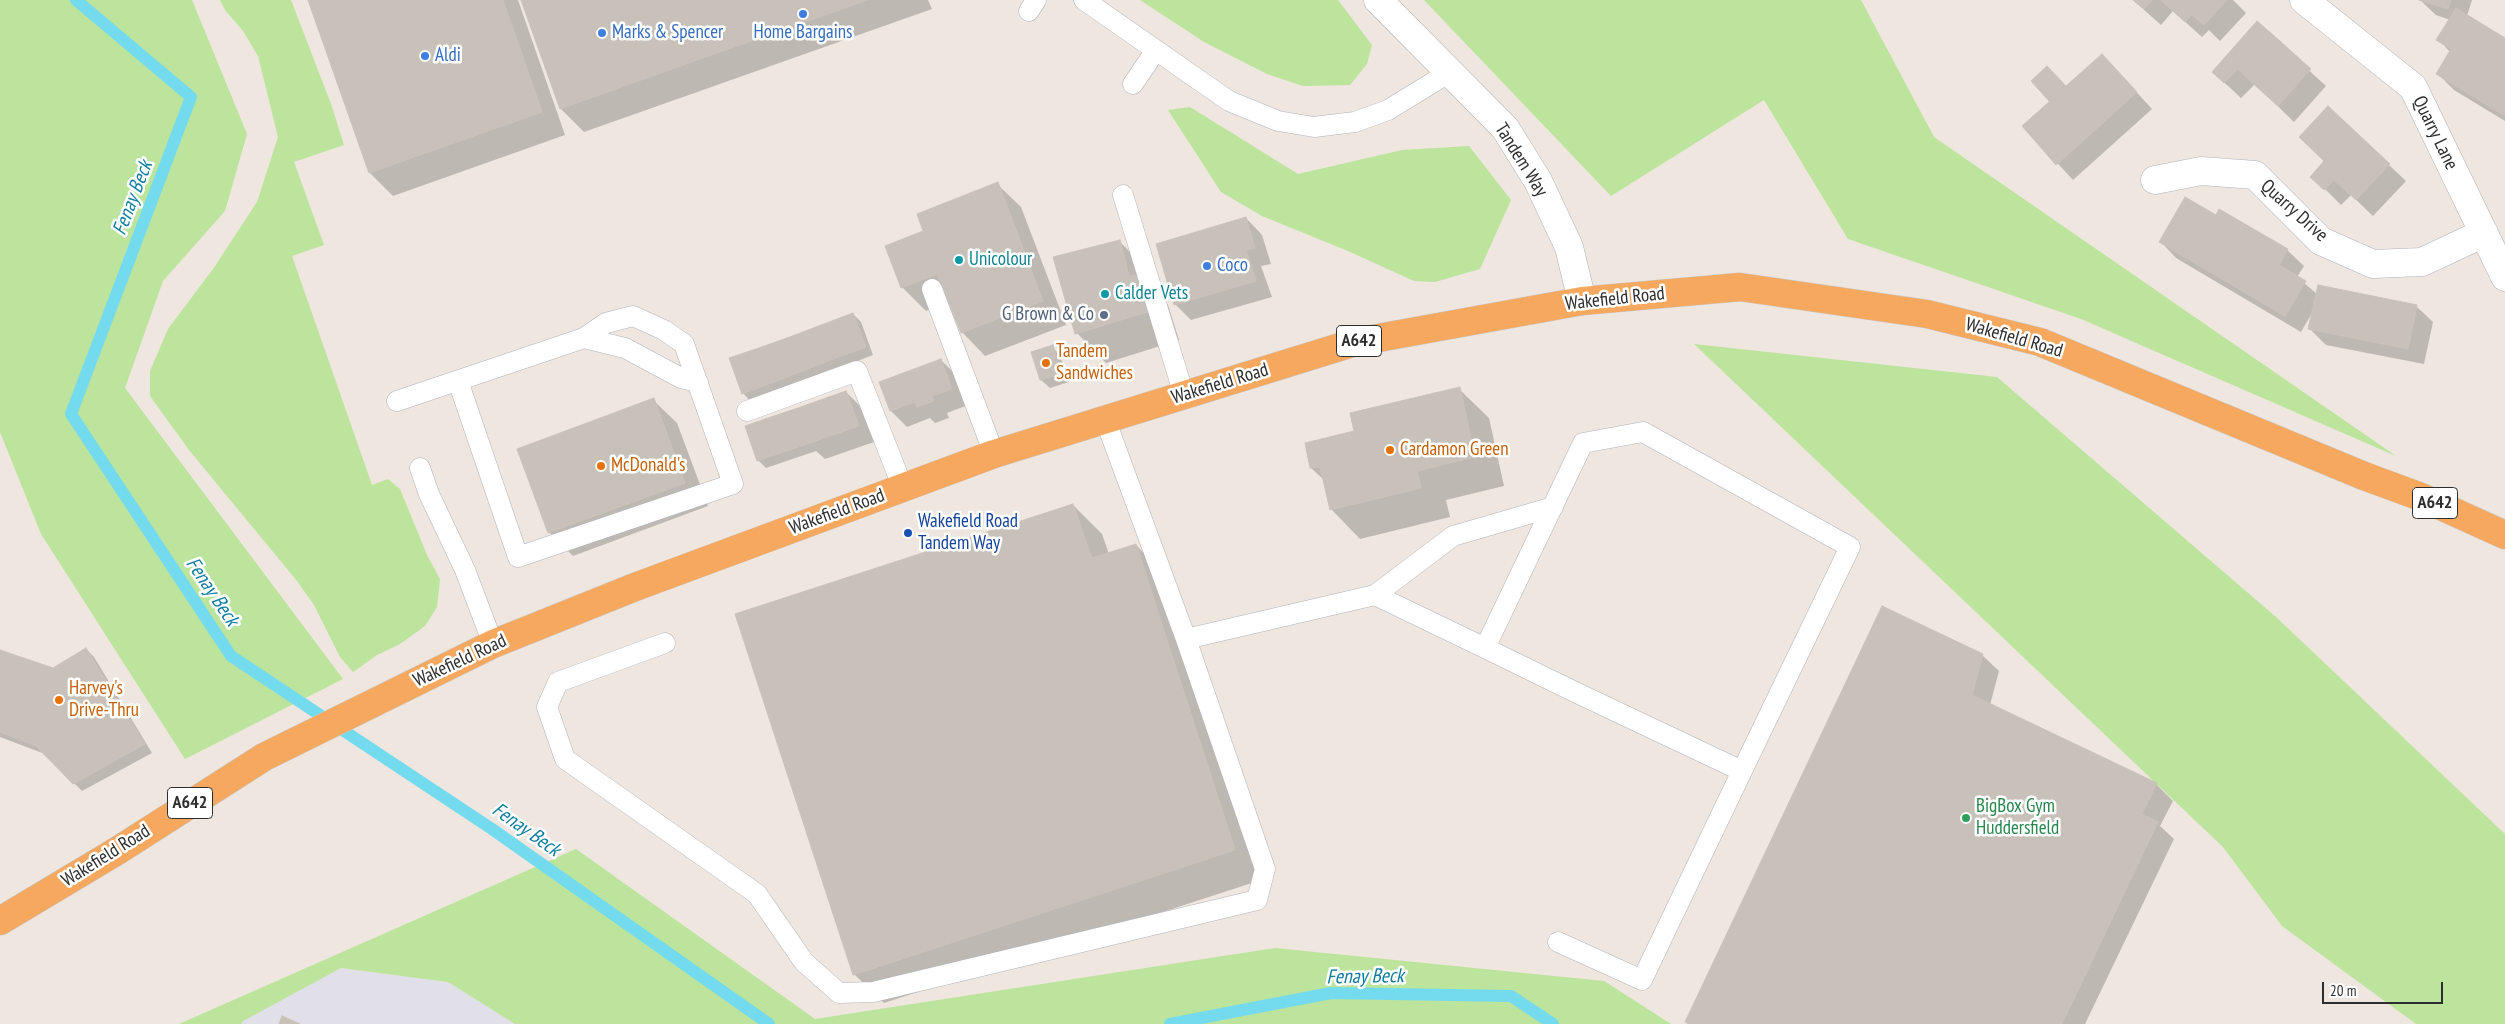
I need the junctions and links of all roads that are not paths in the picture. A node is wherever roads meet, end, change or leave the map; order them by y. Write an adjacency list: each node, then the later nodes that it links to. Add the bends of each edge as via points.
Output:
1 (1084, 0): 4 (lane)
2 (1378, 0): 5 (street, Tandem Way)
3 (2304, 0): 9 (street, Quarry Lane, via 2413,87)
4 (1156, 50): 5 (lane, via 1229,101 1278,121 1314,127 1355,122 1388,110); 6 (lane)
5 (1450, 72): 12 (street, Tandem Way, via 1505,128 1538,181 1569,247)
6 (1133, 84)
7 (2155, 180): 9 (street, Quarry Drive, via 2202,171 2255,175 2321,241 2373,264 2422,262)
8 (1123, 195): 16 (lane)
9 (2484, 233): 10 (street, Quarry Lane)
10 (2505, 277)
11 (932, 290): 20 (lane)
12 (1582, 301): 16 (highway, Wakefield Road / A642, via 1356,342); 24 (highway, Wakefield Road / A642, via 1740,287 1926,314 2040,342 2421,497)
13 (584, 338): 14 (lane); 15 (lane, via 625,348 681,378); 15 (lane, via 606,323 633,316 664,330 684,344)
14 (458, 381): 15 (lane, via 518,557 733,484); 17 (lane)
15 (698, 382)
16 (1184, 395): 19 (highway, Wakefield Road / A642)
17 (397, 401)
18 (746, 411): 22 (lane, via 857,371)
19 (1105, 419): 20 (highway, Wakefield Road / A642); 26 (lane)
20 (994, 454): 22 (highway, Wakefield Road / A642)
21 (420, 468): 28 (lane)
22 (904, 488): 28 (highway, Wakefield Road / A642, via 635,587)
23 (1553, 507): 25 (lane, via 1453,536); 29 (lane); 30 (lane, via 1583,444 1643,432 1850,547)
24 (2505, 535)
25 (1375, 595): 26 (lane); 29 (lane)
26 (1186, 639): 27 (lane, via 1264,870 1257,900 873,992 839,993 804,962 757,894 565,759 547,707 558,682)
27 (665, 642)
28 (493, 644): 31 (highway, Wakefield Road / A642, via 264,757)
29 (1485, 648): 30 (lane)
30 (1742, 772): 32 (lane, via 1642,980)
31 (0, 921)
32 (1558, 942)

